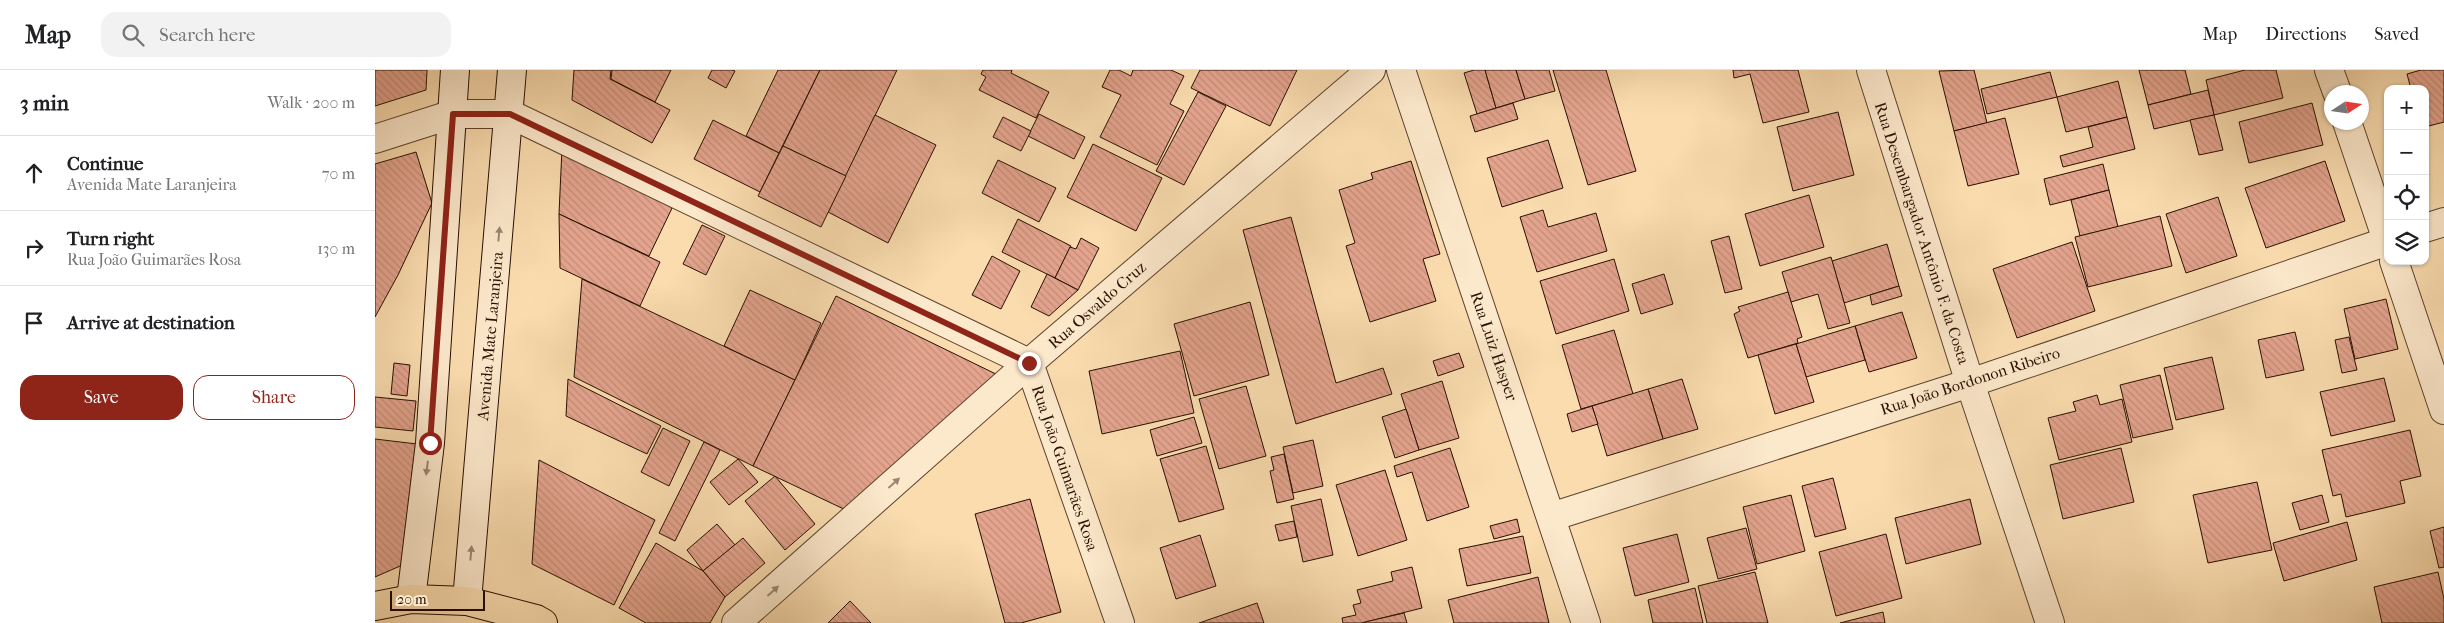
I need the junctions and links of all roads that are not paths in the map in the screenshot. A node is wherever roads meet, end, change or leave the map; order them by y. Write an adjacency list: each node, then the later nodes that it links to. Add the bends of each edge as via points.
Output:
1 (455, 70): 8 (street)
2 (512, 70): 9 (street, Avenida Mate Laranjeira)
3 (1371, 70): 17 (street, Rua Osvaldo Cruz)
4 (1401, 70): 20 (street, Rua Luiz Hasper)
5 (1871, 70): 18 (street, Rua Desembargador Antônio F. da Costa)
6 (2329, 70): 7 (street)
7 (2334, 85)
8 (453, 114): 9 (street, Rua João Guimarães Rosa); 11 (street, Rua João Guimarães Rosa); 21 (street, one-way to 21, via 430,443)
9 (510, 114): 17 (street, Rua João Guimarães Rosa); 22 (street, Avenida Mate Laranjeira, one-way to 9)
10 (2350, 130): 14 (street)
11 (375, 139)
12 (2444, 222): 13 (street)
13 (2429, 227)
14 (2384, 232)
15 (2384, 249): 18 (street, Rua João Bordonon Ribeiro)
16 (2395, 265): 19 (street)
17 (1029, 363): 25 (street, Rua Osvaldo Cruz, one-way to 17); 26 (street, Rua João Guimarães Rosa)
18 (1970, 382): 20 (street, Rua João Bordonon Ribeiro); 28 (street, Rua Desembargador Antônio F. da Costa)
19 (2444, 410)
20 (1551, 517): 27 (street, Rua Luiz Hasper)
21 (411, 599): 22 (highway); 23 (highway)
22 (467, 601): 24 (highway)
23 (375, 606)
24 (543, 623)
25 (737, 623)
26 (1120, 623)
27 (1586, 623)
28 (2050, 623)

